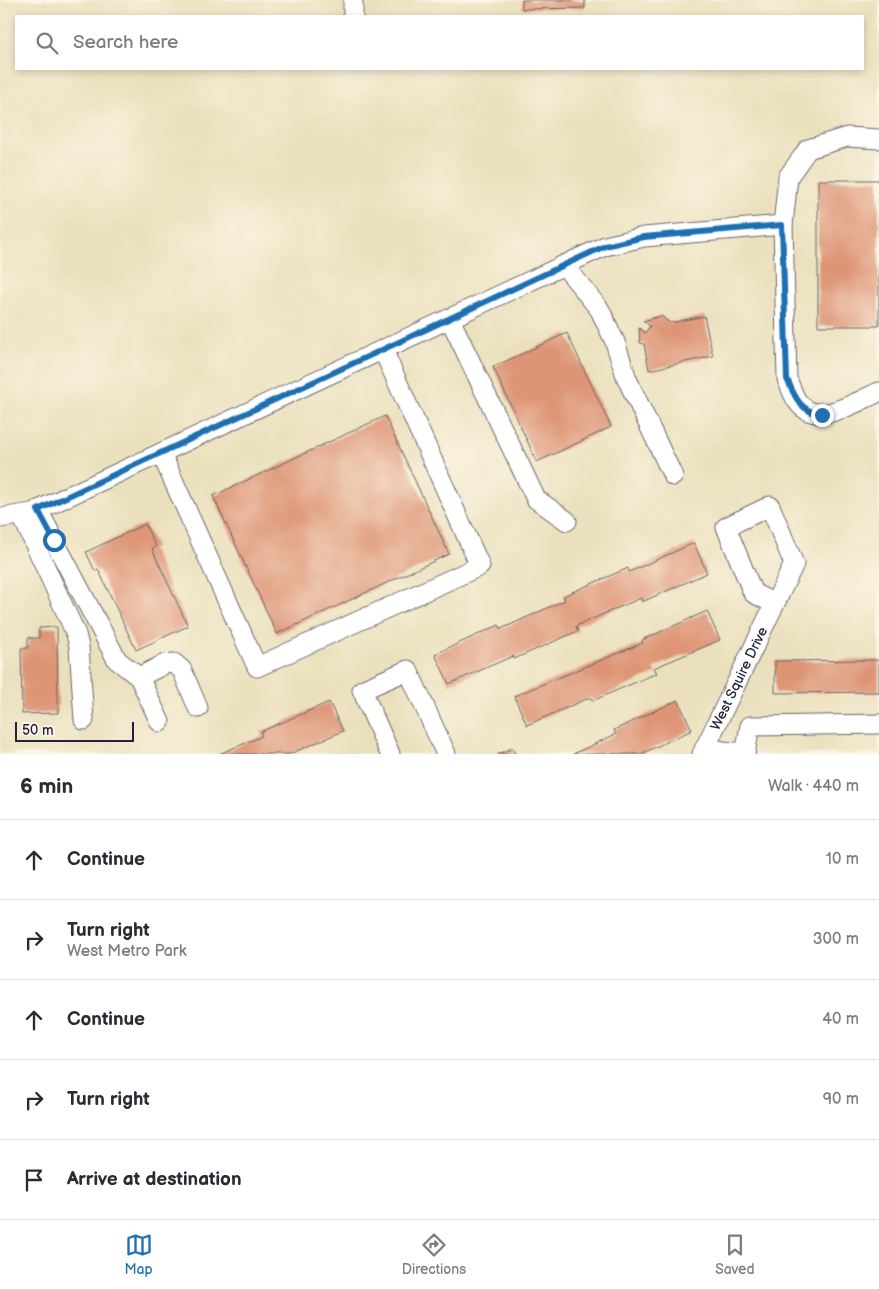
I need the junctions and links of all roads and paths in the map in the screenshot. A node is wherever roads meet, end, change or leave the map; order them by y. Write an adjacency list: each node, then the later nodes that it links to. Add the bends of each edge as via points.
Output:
1 (353, 0): 2 (street)
2 (353, 15)
3 (879, 139): 4 (street, via 847,137 808,149 788,177)
4 (782, 225): 5 (street, via 632,239 605,246); 8 (street, via 787,379 797,401 810,412 822,415)
5 (564, 266): 6 (street); 10 (street, via 600,310 627,379)
6 (450, 319): 7 (street); 13 (street, via 536,499)
7 (383, 350): 9 (street); 9 (street, via 480,566 257,667)
8 (879, 392)
9 (161, 453): 11 (street)
10 (673, 476)
11 (30, 513): 12 (street); 15 (street, via 117,660); 17 (street, via 80,646)
12 (0, 518)
13 (567, 521)
14 (775, 604): 14 (street, West Squire Drive, via 794,564 770,506 726,527 753,593); 20 (street, West Squire Drive)
15 (139, 677): 16 (street, via 174,663 182,670); 18 (street)
16 (198, 708)
17 (84, 720)
18 (160, 722)
19 (879, 724): 21 (street, via 750,726)
20 (703, 750): 21 (street)
21 (745, 753)
22 (390, 754): 23 (street, via 362,690 408,670)
23 (446, 754)

